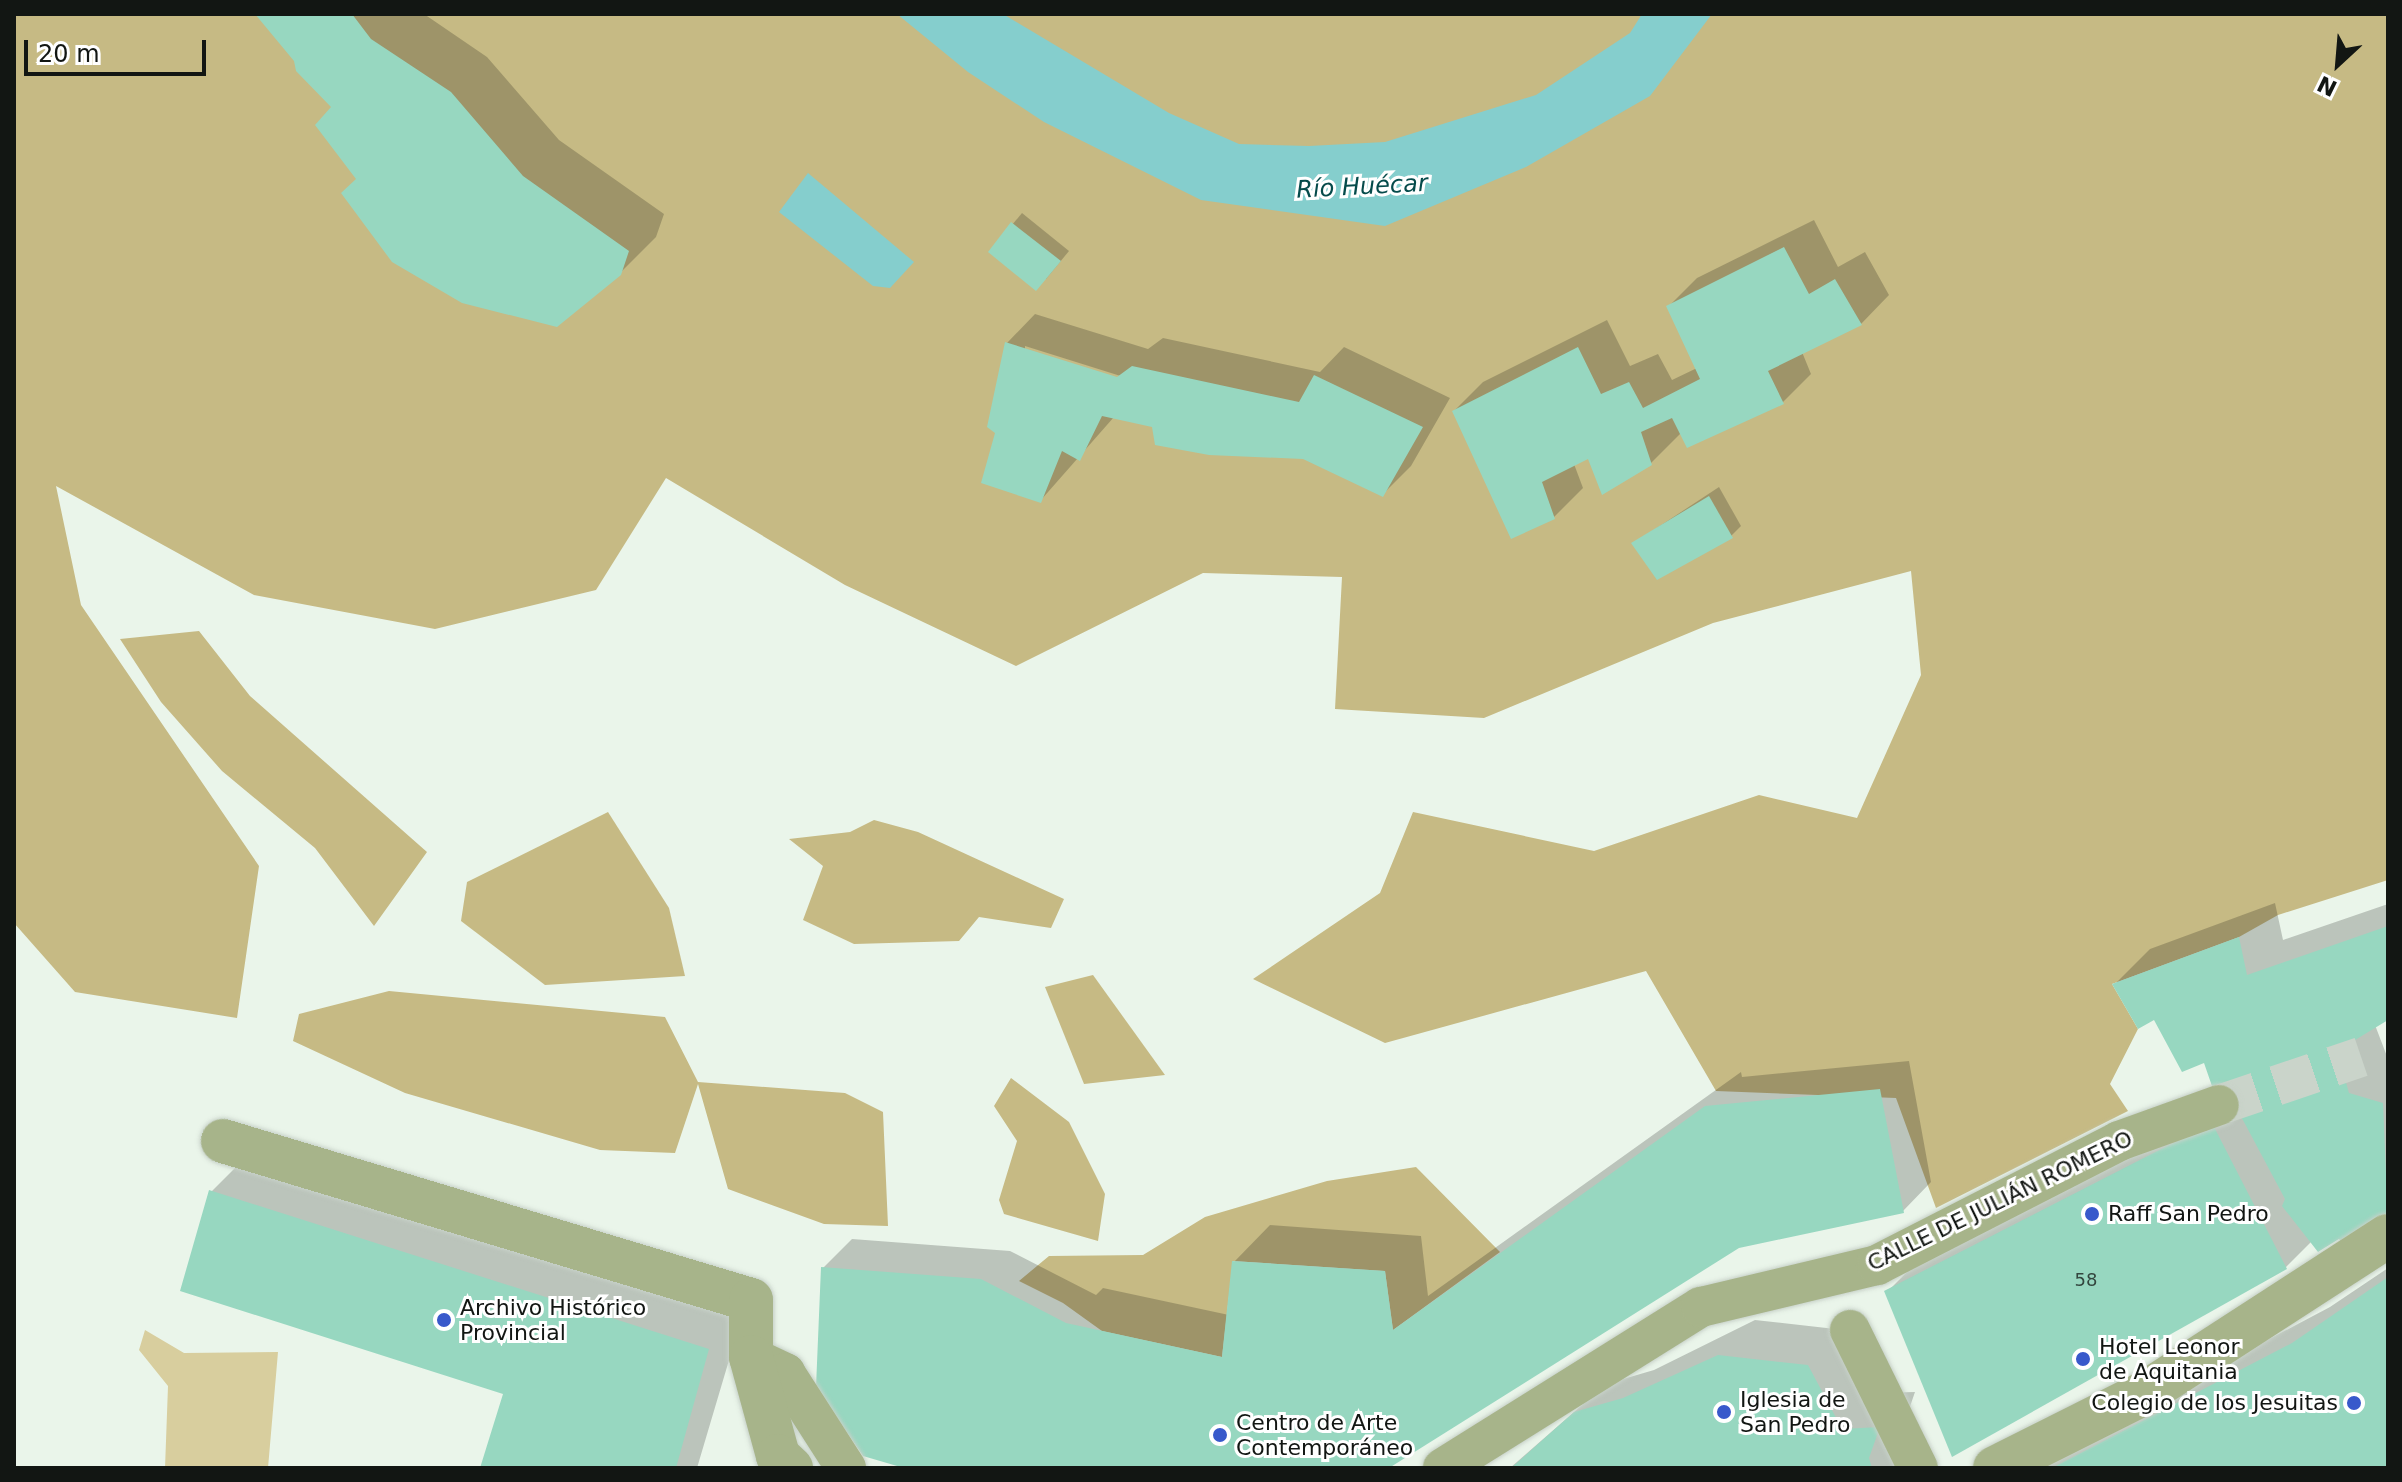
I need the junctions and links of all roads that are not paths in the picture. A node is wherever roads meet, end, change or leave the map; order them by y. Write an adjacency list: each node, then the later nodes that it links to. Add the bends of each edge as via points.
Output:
1 (2219, 1105): 8 (street, CALLE DE JULIÁN ROMERO, via 2119,1141 1877,1265 1701,1307)
2 (223, 1141): 5 (street, via 751,1300)
3 (2388, 1236): 10 (street, via 2145,1393)
4 (1850, 1330): 9 (street)
5 (751, 1357): 6 (street, via 778,1456); 7 (street, via 785,1373)
6 (791, 1468)
7 (846, 1468)
8 (1443, 1468)
9 (1918, 1468)
10 (1995, 1468)

